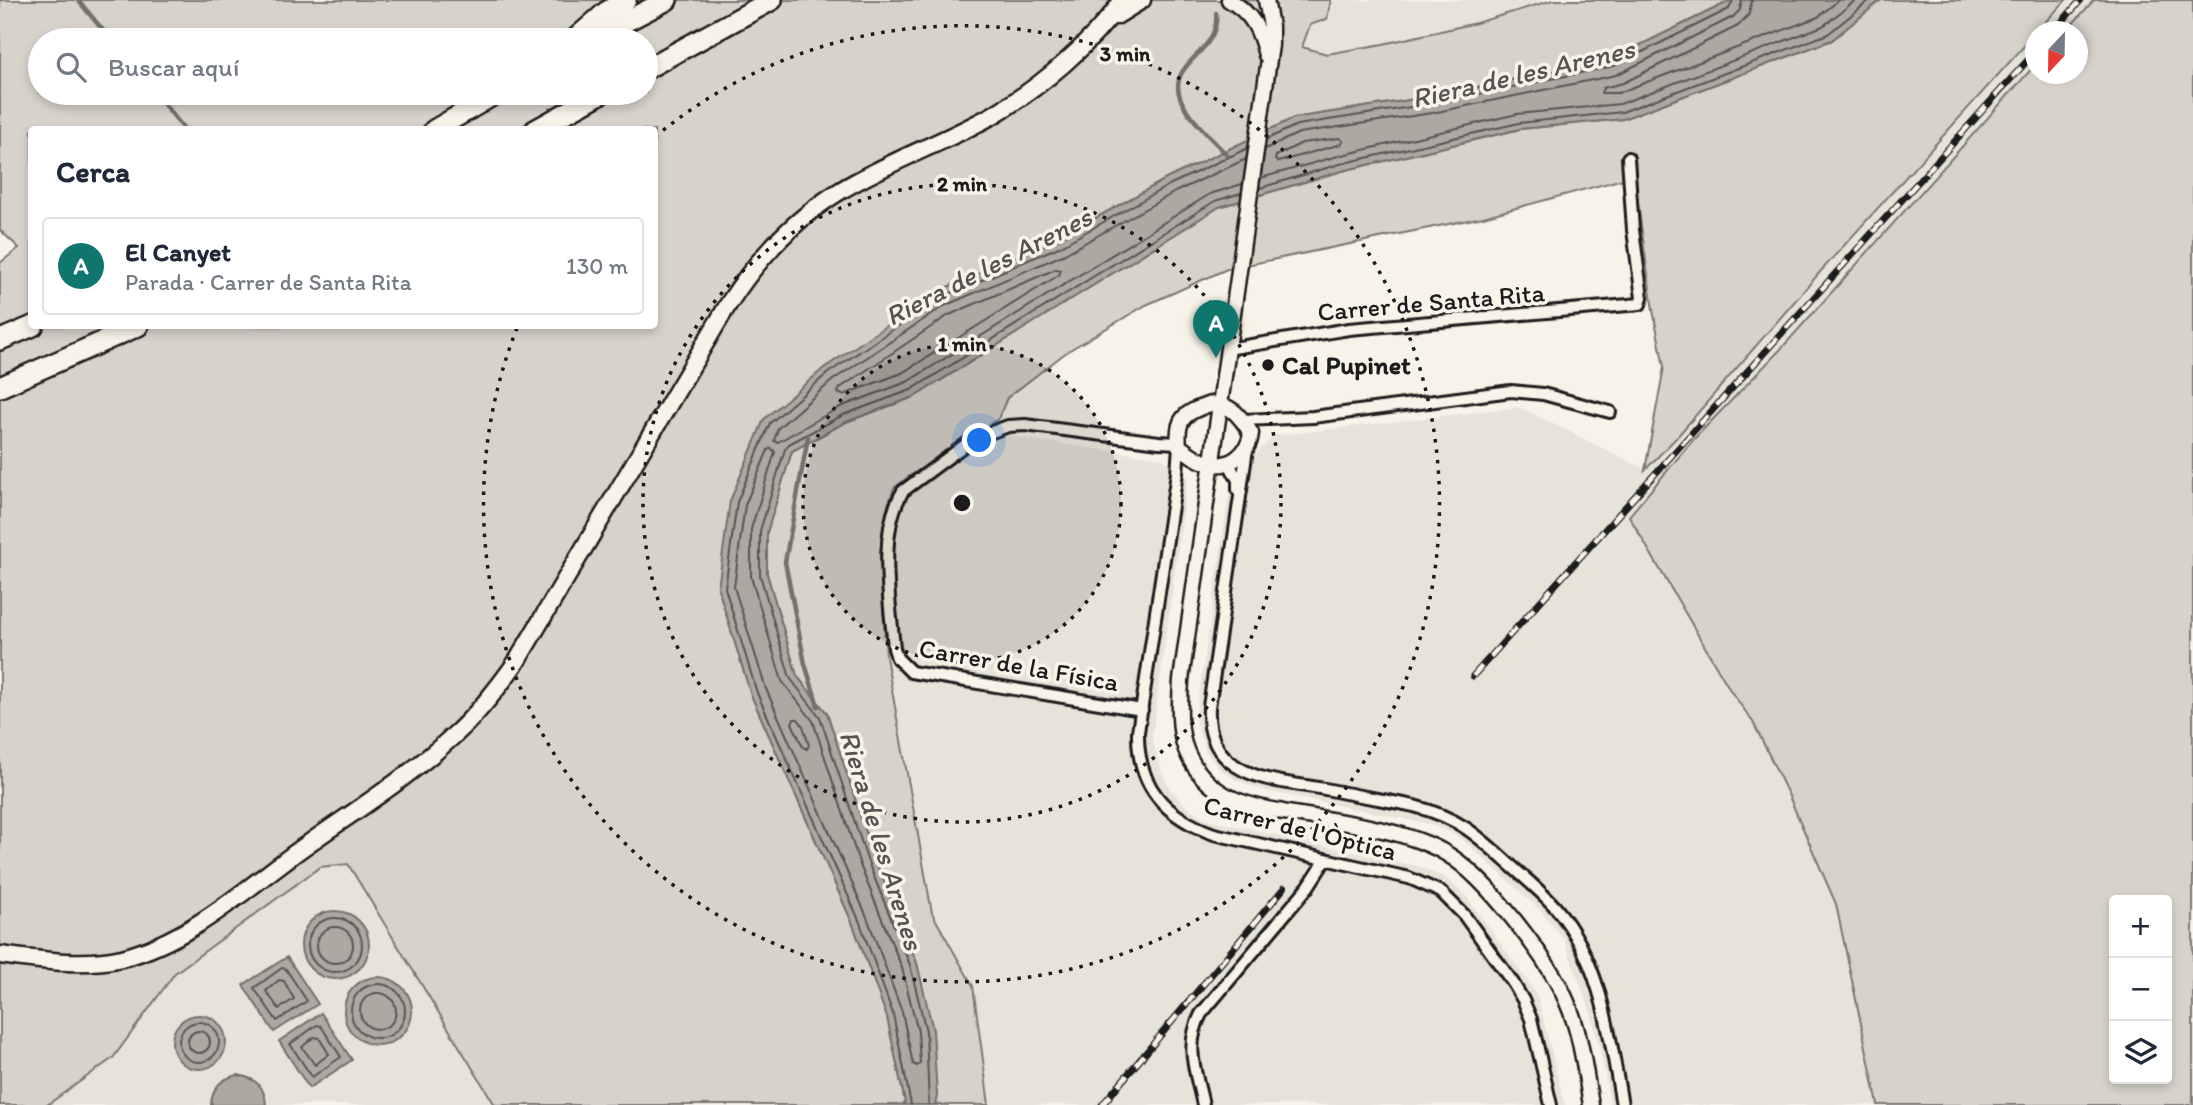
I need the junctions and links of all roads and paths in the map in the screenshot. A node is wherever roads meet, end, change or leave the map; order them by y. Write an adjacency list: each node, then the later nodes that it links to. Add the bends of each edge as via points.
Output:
1 (626, 0): 9 (highway)
2 (667, 0): 10 (highway)
3 (772, 0): 11 (highway)
4 (1123, 0): 8 (main road)
5 (1142, 0): 8 (main road)
6 (1230, 0): 12 (street, via 1255,22)
7 (1266, 0): 12 (street, via 1272,36)
8 (1108, 21): 37 (main road, via 1014,102 840,190 773,245 729,303 517,661 498,689 452,737 363,806 169,940 104,961)
9 (588, 28)
10 (613, 28)
11 (658, 62)
12 (1267, 70): 21 (street)
13 (477, 105): 15 (highway)
14 (580, 105): 16 (highway)
15 (442, 126)
16 (542, 126)
17 (1629, 158): 21 (street, Carrer de Santa Rita, via 1640,304 1349,329)
18 (28, 328): 20 (highway)
19 (131, 329): 22 (highway)
20 (0, 341)
21 (1227, 349): 23 (street)
22 (0, 387)
23 (1219, 404): 25 (street); 28 (street, via 1186,413 1178,429); 32 (street)
24 (1610, 412): 26 (street, via 1543,394 1511,391)
25 (1242, 420): 26 (street); 27 (street)
26 (1274, 420): 27 (street)
27 (1251, 433): 29 (street)
28 (1179, 445): 30 (street); 33 (street, Carrer de l'Òptica); 35 (street, Carrer de la Física, via 1025,425 999,428 973,439 903,491 888,552 894,648 911,673)
29 (1247, 449): 31 (street); 34 (street)
30 (1195, 457): 32 (street); 33 (street)
31 (1228, 462): 32 (street); 34 (street, via 1238,480)
32 (1211, 464): 40 (street, via 1180,700 1184,742 1193,764 1210,784 1232,798 1405,836 1447,853 1465,866 1521,932 1566,1000 1580,1041)
33 (1177, 473): 35 (street, Carrer de l'Òptica)
34 (1239, 500): 41 (street, via 1209,707 1211,736 1226,758 1252,775 1414,806 1448,817 1475,833 1542,894 1574,934 1605,1013)
35 (1142, 710): 36 (street, Carrer de l'Òptica, via 1141,766 1155,795 1178,817 1214,834)
36 (1326, 859): 38 (street, via 1301,897 1194,1028 1191,1043); 39 (street, Carrer de l'Òptica, via 1418,881 1453,903 1523,1000)
37 (0, 955)
38 (1203, 1105)
39 (1552, 1105)
40 (1591, 1105)
41 (1622, 1105)

